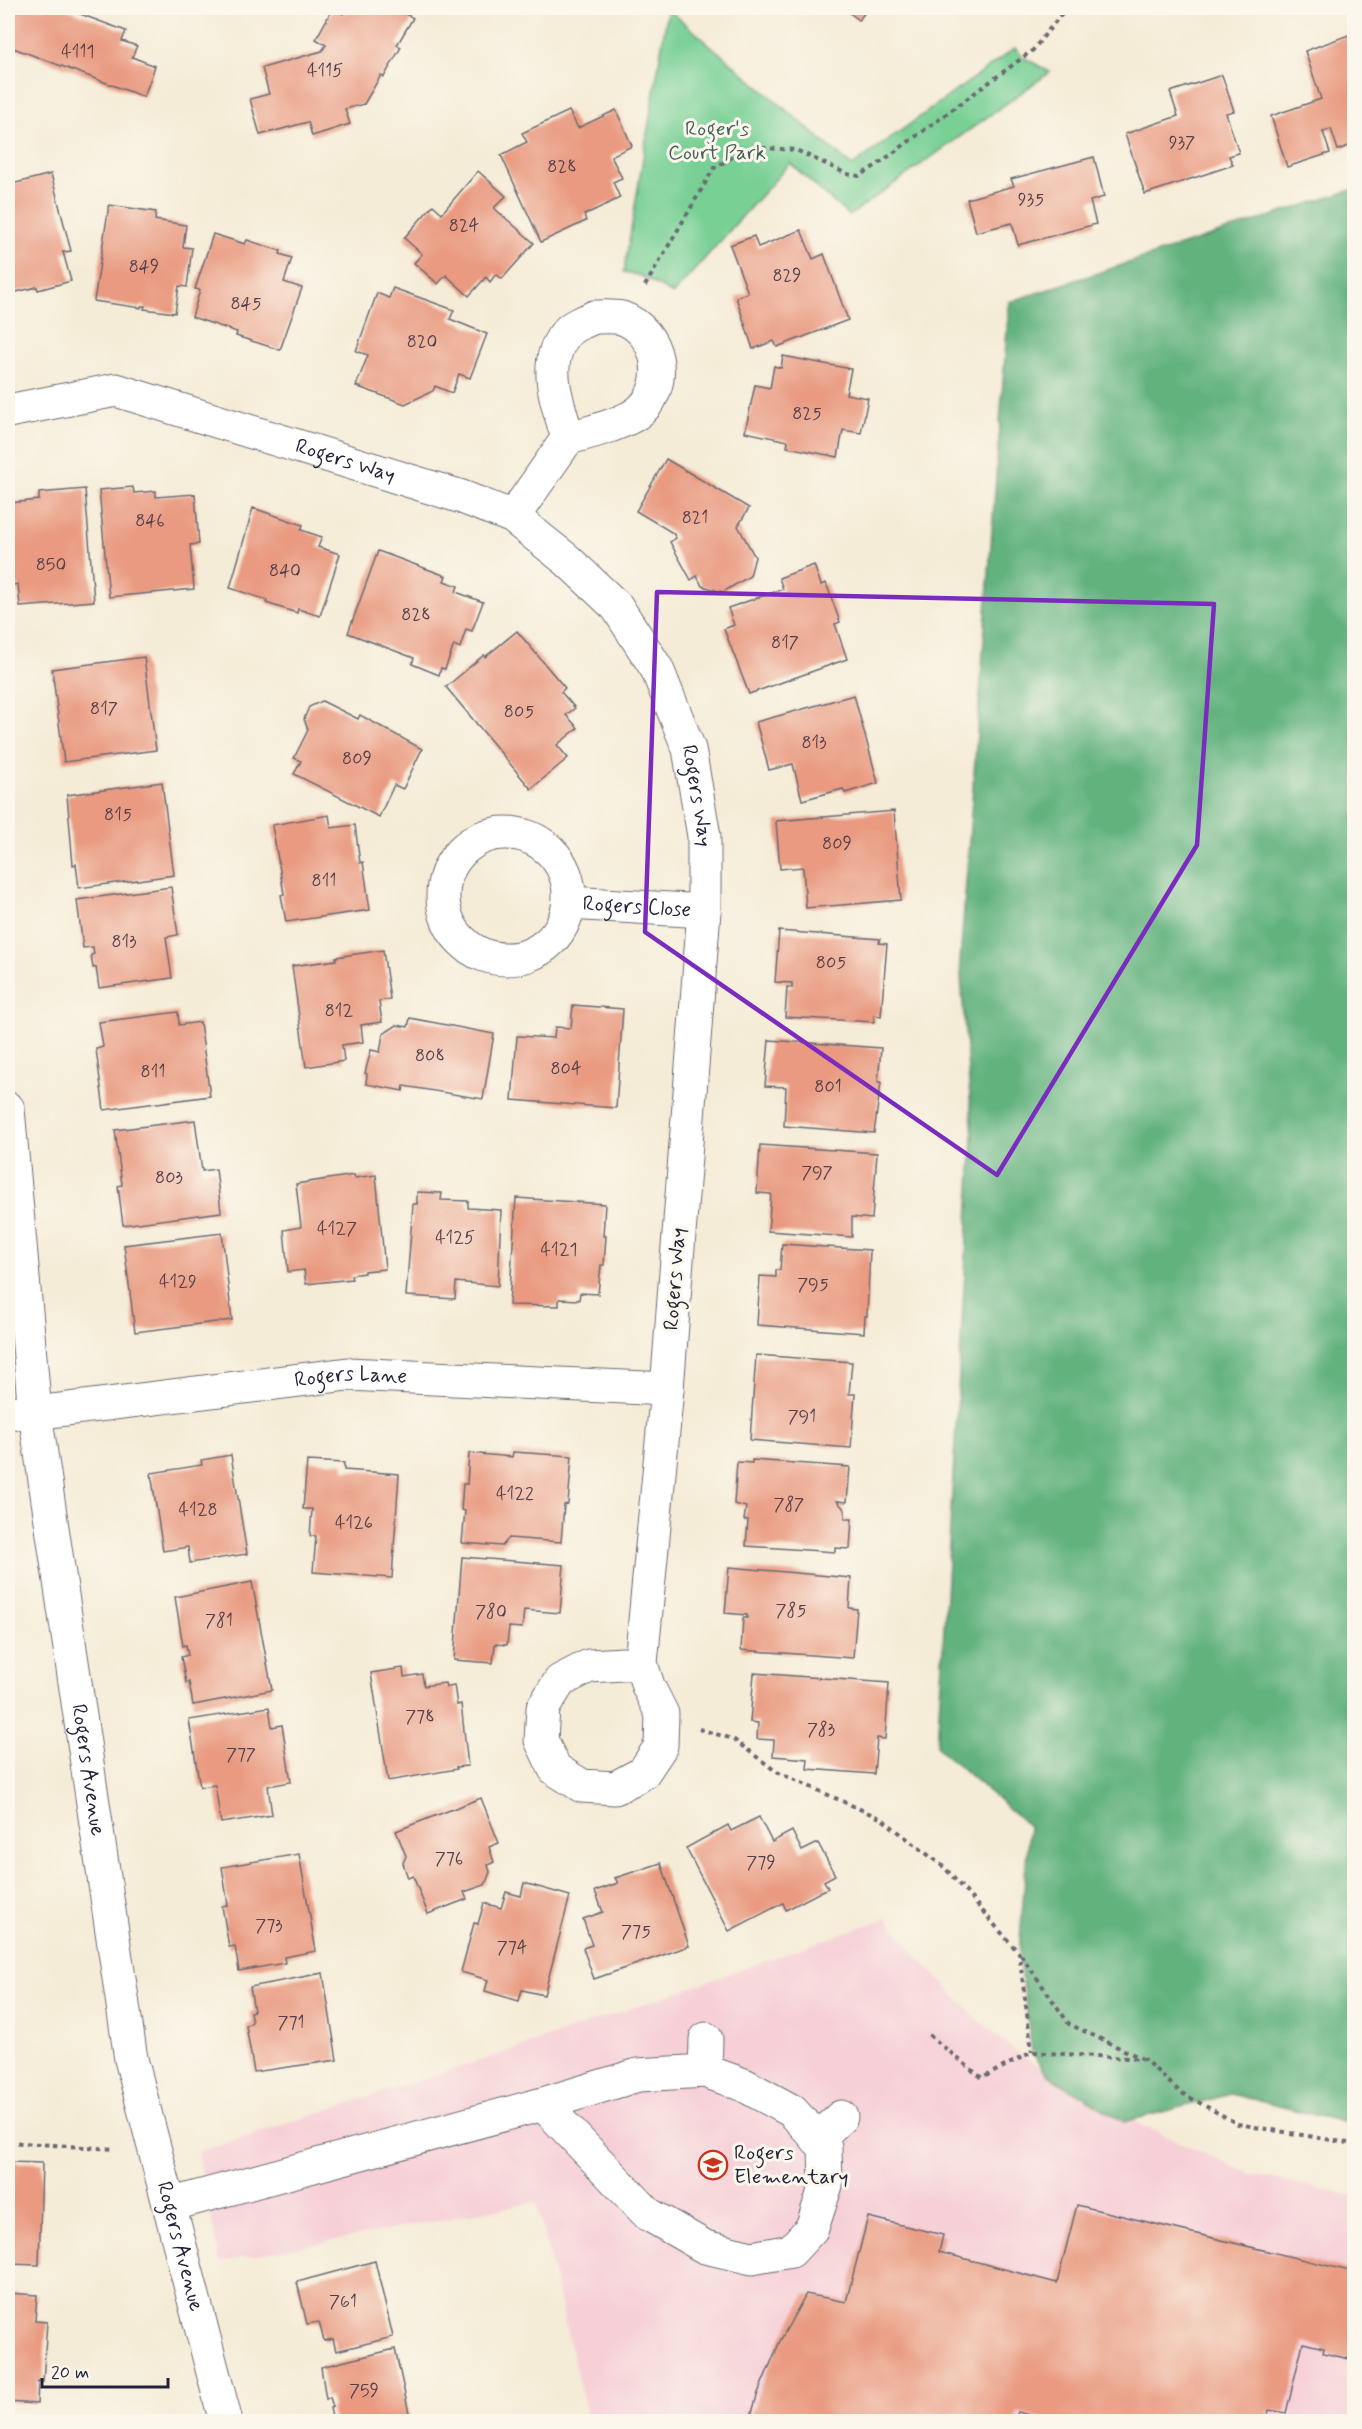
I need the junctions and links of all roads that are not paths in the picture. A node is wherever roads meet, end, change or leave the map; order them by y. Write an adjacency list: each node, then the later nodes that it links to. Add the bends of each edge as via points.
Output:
1 (8, 411): 3 (street, Rogers Way, via 116,390 462,497)
2 (568, 438): 2 (street, via 553,381 554,353 570,329 594,317 622,318 645,334 658,358 656,386 641,410 617,423); 3 (street)
3 (513, 517): 5 (street, Rogers Way, via 617,607 657,669 689,749 704,836)
4 (569, 903): 5 (street, Rogers Close)
5 (704, 911): 7 (street, Rogers Way)
6 (8, 1109): 8 (street, Rogers Avenue)
7 (667, 1389): 8 (street, Rogers Lane, via 348,1374); 9 (street, Rogers Way)
8 (21, 1412): 13 (street, Rogers Avenue, via 131,2059)
9 (641, 1663)
10 (543, 2104): 12 (street, via 706,2055 744,2085 792,2111); 12 (street, via 648,2214 705,2247 752,2258 791,2251 812,2228 826,2186 825,2147); 13 (street)
11 (841, 2117): 12 (street)
12 (817, 2139)
13 (169, 2205): 14 (street, Rogers Avenue)
14 (226, 2421)

